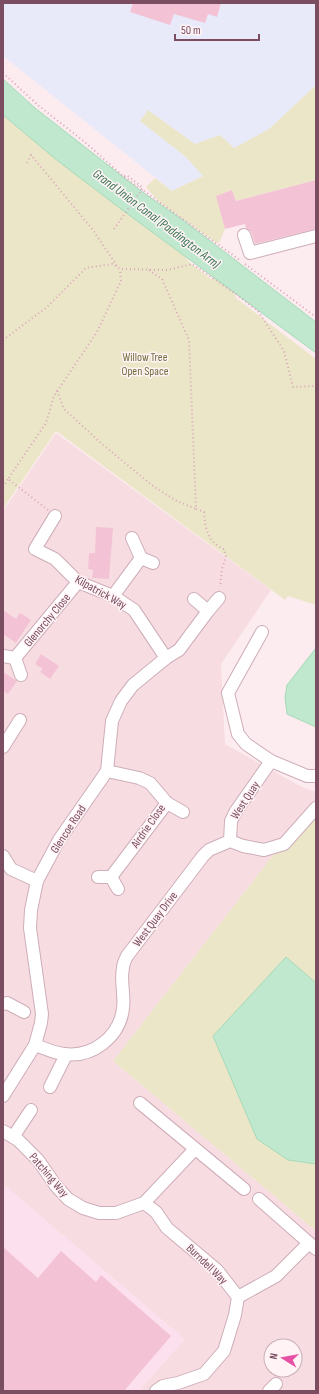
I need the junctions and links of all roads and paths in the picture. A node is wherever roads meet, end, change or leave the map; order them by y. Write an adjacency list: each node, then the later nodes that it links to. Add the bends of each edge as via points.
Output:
1 (3, 73): 3 (path)
2 (27, 163): 7 (path, via 31,155 93,230)
3 (123, 176): 4 (path, bridge, via 128,176 143,188); 10 (path)
4 (114, 229)
5 (244, 235): 6 (street, via 250,253)
6 (316, 236)
7 (118, 267): 8 (path); 11 (path, via 112,264 86,268 47,308)
8 (120, 269): 9 (path); 13 (path, via 121,281 97,332)
9 (148, 270): 12 (path, via 168,270 192,264 236,294 258,311 284,351 293,387); 16 (path, via 162,279 190,340)
10 (316, 317)
11 (3, 340)
12 (316, 386)
13 (57, 391): 14 (path, via 46,423); 16 (path, via 64,409 102,444 153,486)
14 (8, 479): 15 (path); 17 (path)
15 (3, 486)
16 (196, 509): 23 (path, via 204,512 205,528 210,538 216,546 224,549 226,557)
17 (55, 516): 21 (street, Kilpatrick Way, via 31,552 55,559)
18 (132, 538): 19 (street)
19 (141, 558): 20 (street); 22 (street)
20 (153, 563)
21 (78, 582): 22 (street, Kilpatrick Way); 27 (street, Glenorchy Close)
22 (114, 596): 28 (street, Kilpatrick Way, via 134,610)
23 (219, 598): 25 (street, Glencoe Road)
24 (194, 599): 25 (street)
25 (208, 611): 28 (street, Glencoe Road, via 179,650)
26 (262, 632): 32 (street, via 228,693 238,734 246,744)
27 (9, 657): 29 (street, Glenorchy Close)
28 (166, 658): 33 (street, Glencoe Road, via 133,684 121,701 112,721)
29 (21, 674)
30 (20, 720): 31 (street)
31 (3, 747)
32 (271, 761): 34 (street, via 307,776); 38 (street, West Quay, via 236,811 231,821)
33 (107, 771): 35 (street, Airdrie Close, via 150,783); 43 (street, Glencoe Road, via 59,840)
34 (316, 776)
35 (167, 803): 37 (street); 42 (street, Airdrie Close)
36 (316, 808): 38 (street, via 284,844 264,850)
37 (184, 812)
38 (230, 841): 48 (street, West Quay Drive, via 202,856 127,956 123,968 123,1008 119,1026 105,1043 84,1054)
39 (3, 856): 40 (street)
40 (7, 872): 43 (street)
41 (98, 877): 42 (street)
42 (111, 877): 44 (street)
43 (37, 881): 47 (street, Glencoe Road, via 30,928 42,1014)
44 (118, 889)
45 (3, 1004): 46 (street, via 7,1003)
46 (24, 1012)
47 (35, 1044): 48 (street, West Quay Drive); 50 (street, Glencoe Road)
48 (66, 1055): 49 (street)
49 (50, 1087)
50 (3, 1096)
51 (140, 1103): 54 (street)
52 (31, 1110): 53 (street)
53 (8, 1134): 57 (street, Patching Way, via 18,1140 38,1160 68,1200 83,1208 99,1213 116,1213)
54 (195, 1149): 55 (street); 57 (street, Patching Way)
55 (244, 1189)
56 (259, 1200): 58 (street)
57 (144, 1203): 59 (street, Burndell Way, via 156,1212 167,1228 217,1270)
58 (313, 1246): 59 (street, via 276,1276)
59 (238, 1297): 60 (street, via 224,1351 204,1374)
60 (182, 1387): 61 (street, via 163,1386)
61 (156, 1391)

